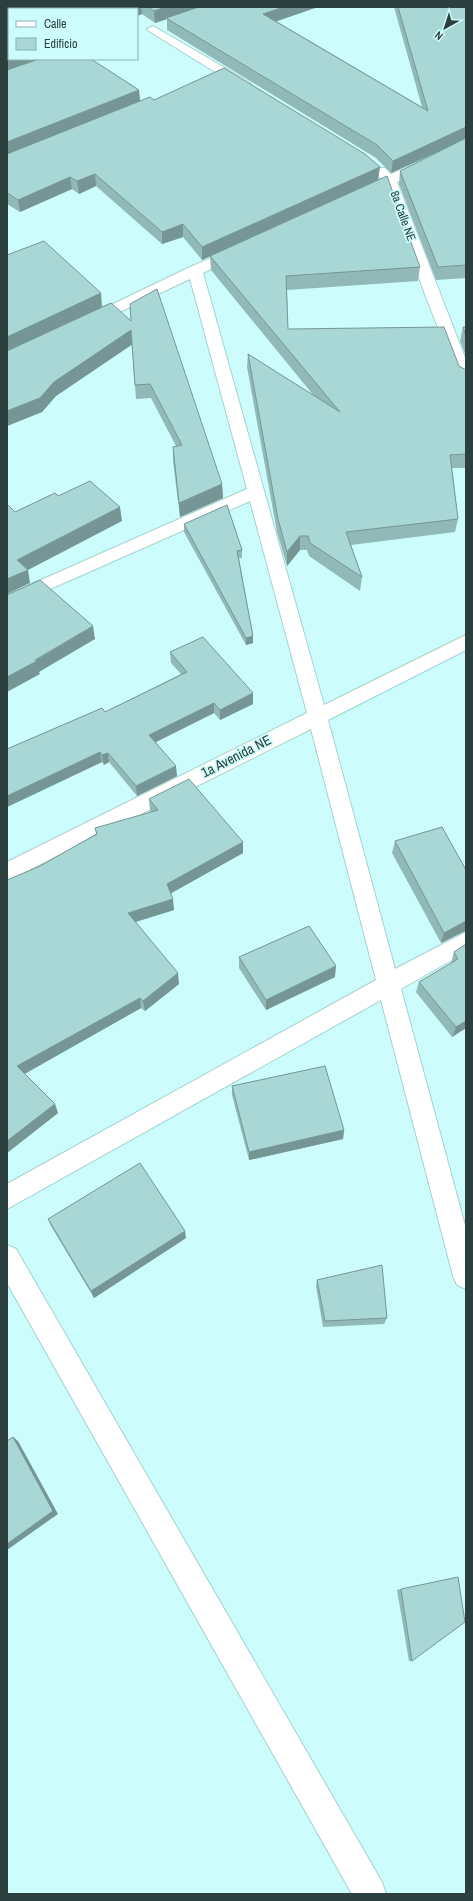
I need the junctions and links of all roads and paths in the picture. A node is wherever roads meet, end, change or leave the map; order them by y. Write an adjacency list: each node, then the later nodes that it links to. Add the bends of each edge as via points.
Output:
1 (168, 24): 2 (street, via 148,31)
2 (225, 73): 3 (street); 4 (street)
3 (211, 79)
4 (258, 94)
5 (466, 143): 7 (street)
6 (370, 162): 7 (street, 8a Calle NE)
7 (390, 181): 8 (street); 12 (street, 8a Calle NE)
8 (347, 201)
9 (253, 244): 10 (street)
10 (195, 270): 11 (street); 13 (street)
11 (77, 327)
12 (466, 379)
13 (255, 492): 14 (street); 16 (street)
14 (7, 602)
15 (466, 642): 16 (street, 1a Avenida NE)
16 (317, 716): 17 (street, 1a Avenida NE); 19 (street)
17 (7, 872)
18 (466, 941): 19 (street)
19 (388, 985): 20 (street); 22 (street)
20 (7, 1197)
21 (7, 1258): 23 (street)
22 (466, 1276)
23 (370, 1894)

